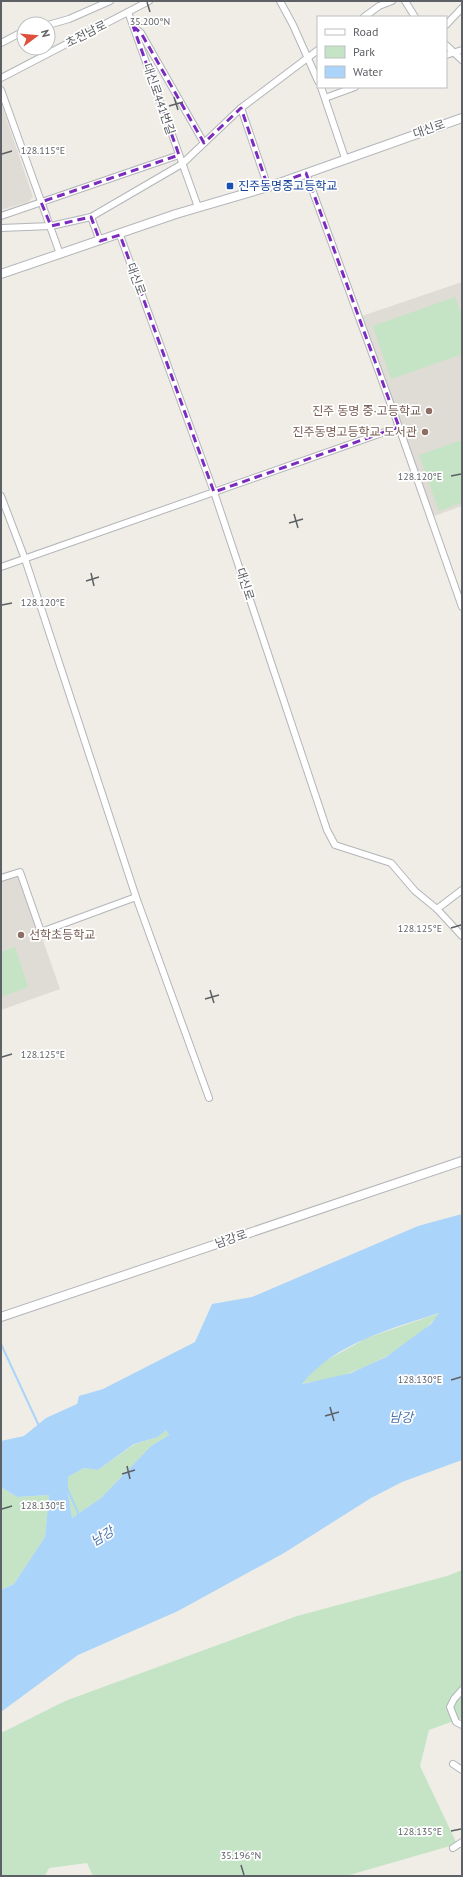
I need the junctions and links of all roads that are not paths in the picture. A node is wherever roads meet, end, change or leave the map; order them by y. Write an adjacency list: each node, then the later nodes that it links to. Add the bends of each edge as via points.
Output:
1 (110, 1): 12 (street)
2 (132, 1): 7 (street)
3 (149, 1): 7 (street, 초전남로)
4 (280, 1): 22 (street)
5 (392, 1): 10 (street, via 379,6)
6 (405, 1): 11 (street)
7 (137, 7): 9 (street, 초전남로)
8 (462, 8): 13 (street)
9 (128, 12): 14 (street, 대신로441번길); 24 (street, 초전남로)
10 (365, 16)
11 (414, 16)
12 (56, 22)
13 (447, 24)
14 (133, 26): 32 (street, via 141,33); 33 (street, 대신로441번길)
15 (16, 35): 16 (street)
16 (1, 43)
17 (447, 46): 20 (street)
18 (462, 50): 20 (street)
19 (317, 51): 22 (street)
20 (454, 52): 21 (street); 23 (street)
21 (447, 55)
22 (308, 57): 25 (street); 30 (street)
23 (462, 60)
24 (1, 78)
25 (317, 79)
26 (321, 88): 29 (street)
27 (352, 88): 29 (street)
28 (1, 90): 38 (street)
29 (325, 98): 34 (street)
30 (241, 108): 32 (street); 37 (street)
31 (462, 118): 34 (street, 대신로)
32 (204, 143): 35 (street)
33 (179, 155): 35 (street, 대신로441번길); 38 (street)
34 (345, 158): 36 (street, 대신로)
35 (182, 164): 39 (street, 대신로441번길); 41 (street)
36 (306, 172): 37 (street, 대신로); 48 (street)
37 (268, 187): 39 (street, 대신로)
38 (41, 202): 40 (street); 42 (street)
39 (198, 207): 44 (street, 대신로)
40 (1, 216)
41 (91, 217): 42 (street); 45 (street)
42 (51, 226): 43 (street); 46 (street)
43 (1, 228)
44 (120, 234): 45 (street, 대신로); 49 (street, 대신로)
45 (100, 241): 46 (street, 대신로)
46 (60, 254): 47 (street, 대신로)
47 (1, 274)
48 (399, 427): 49 (street); 53 (street)
49 (214, 492): 51 (street); 57 (street, 대신로, via 327,830 335,845 391,863 415,891)
50 (1, 496): 51 (street)
51 (25, 559): 52 (street); 56 (street)
52 (1, 567)
53 (462, 607)
54 (1, 878): 56 (street, via 20,872 41,932)
55 (462, 890): 57 (street)
56 (136, 897): 59 (street)
57 (437, 909): 58 (street)
58 (462, 936)
59 (209, 1098)
60 (462, 1162): 61 (street, 남강로)
61 (1, 1317)
62 (462, 1690): 63 (street, via 450,1707 456,1722)
63 (462, 1725)
64 (453, 1764): 65 (street)
65 (462, 1770)
66 (462, 1842): 67 (street)
67 (454, 1848)

